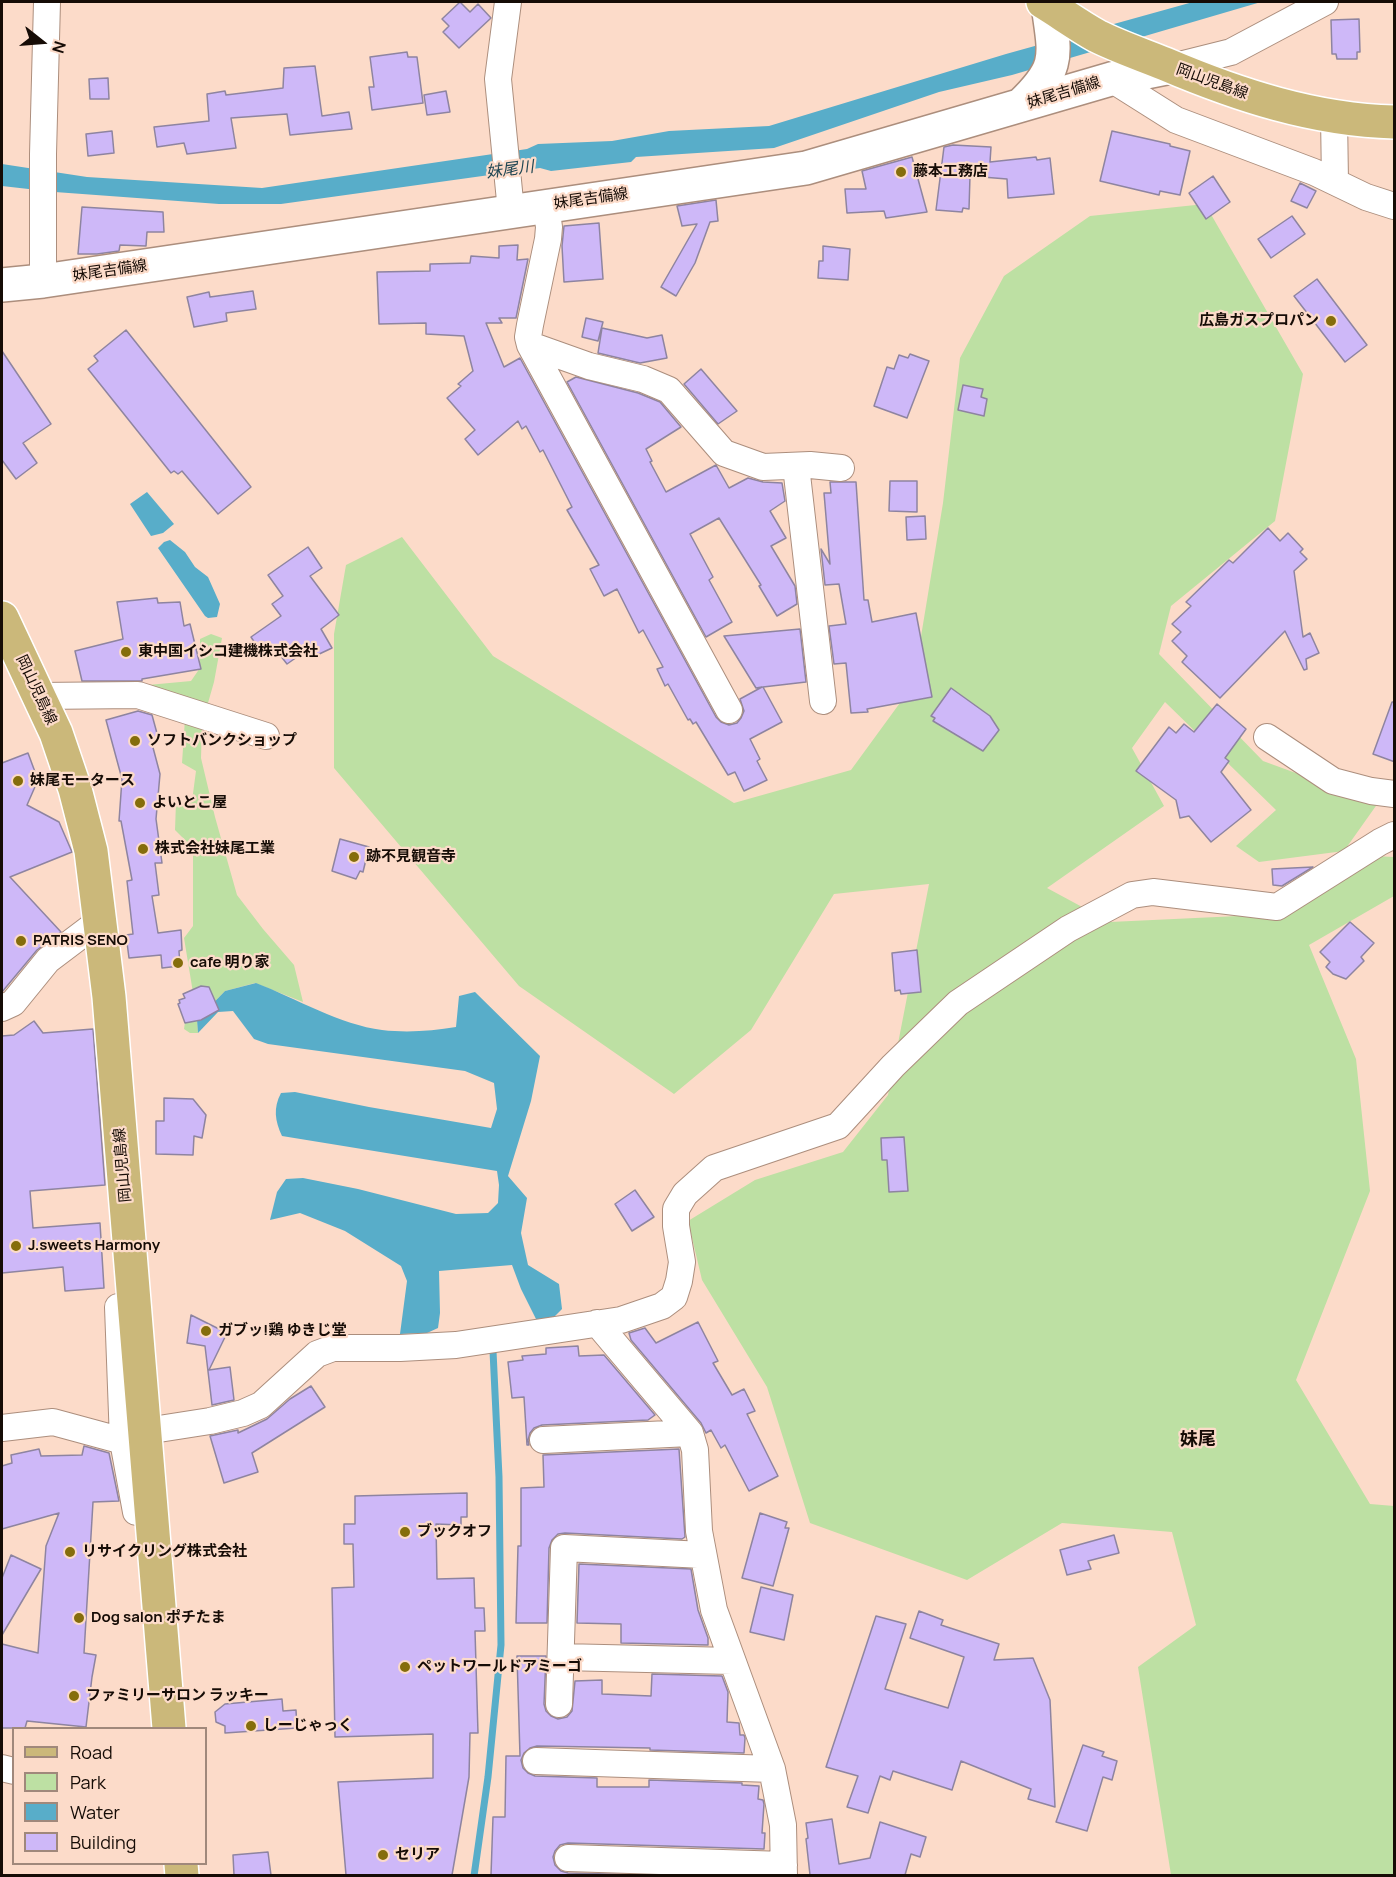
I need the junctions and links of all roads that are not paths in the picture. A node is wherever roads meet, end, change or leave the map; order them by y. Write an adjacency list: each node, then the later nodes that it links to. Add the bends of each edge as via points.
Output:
1 (47, 2): 14 (street)
2 (508, 2): 11 (street, via 498,78)
3 (1325, 2): 5 (street, via 1231,52)
4 (1046, 3): 5 (main road, 岡山児島線, via 1098,36); 7 (main road, via 1053,60 1041,86)
5 (1170, 67): 6 (main road, 妹尾吉備線); 8 (main road, 岡山児島線, via 1236,93)
6 (1111, 79): 7 (main road, 妹尾吉備線); 10 (street, via 1176,120)
7 (1021, 105): 12 (main road, 妹尾吉備線, via 806,168)
8 (1334, 116): 9 (main road, 岡山児島線); 10 (street)
9 (1395, 123)
10 (1335, 182): 13 (street)
11 (510, 200): 12 (main road, 妹尾吉備線); 14 (main road, 妹尾吉備線)
12 (546, 206): 16 (street, via 548,239 530,325)
13 (1395, 206)
14 (43, 281): 15 (main road, 妹尾吉備線)
15 (2, 285)
16 (530, 345): 17 (street, via 669,390 724,453 763,467); 22 (street)
17 (796, 466): 18 (street); 21 (street)
18 (840, 468)
19 (2, 618): 20 (main road, 岡山児島線)
20 (38, 696): 23 (street, via 138,695); 27 (main road, 岡山児島線, via 56,733 75,789 91,851)
21 (823, 701)
22 (729, 710)
23 (266, 736)
24 (1267, 737): 25 (street, via 1333,781)
25 (1395, 795)
26 (1395, 835): 29 (street, via 1277,907 1153,892 1132,895 1068,929 958,1003 838,1126 714,1168 685,1194 676,1209 682,1262 674,1297 662,1306 621,1320)
27 (100, 920): 28 (street, via 48,960 14,1003); 32 (main road, 岡山児島線, via 135,1304)
28 (2, 1008)
29 (597, 1323): 31 (street); 32 (street, via 456,1345 333,1348 317,1354 261,1405 243,1413)
30 (2, 1428): 32 (street, via 53,1422)
31 (690, 1433): 33 (street); 34 (street, via 695,1450)
32 (134, 1436): 38 (main road, 岡山児島線, via 151,1511)
33 (543, 1440)
34 (704, 1555): 35 (street, via 564,1548); 36 (street, via 714,1610)
35 (561, 1657): 36 (street); 37 (street)
36 (732, 1661): 40 (street)
37 (559, 1704)
38 (169, 1727)
39 (536, 1761): 40 (street)
40 (772, 1769): 42 (street, via 783,1825)
41 (568, 1858): 42 (street)
42 (784, 1870)

